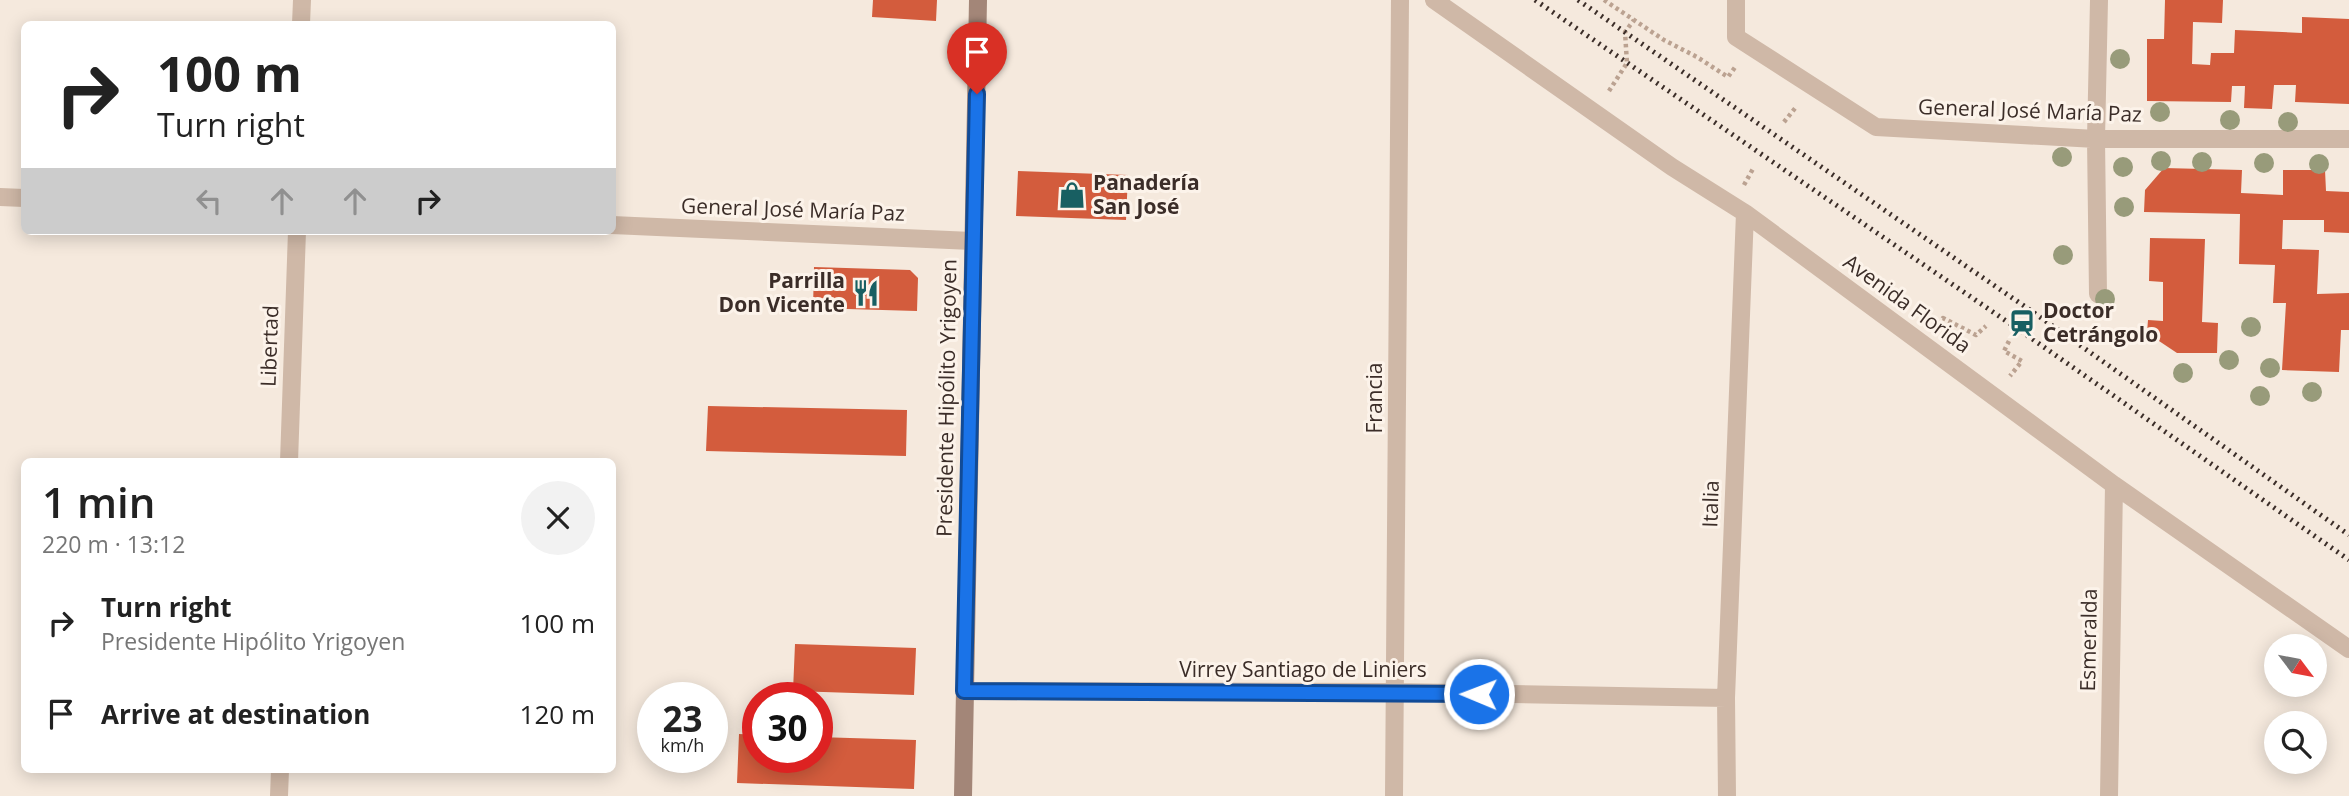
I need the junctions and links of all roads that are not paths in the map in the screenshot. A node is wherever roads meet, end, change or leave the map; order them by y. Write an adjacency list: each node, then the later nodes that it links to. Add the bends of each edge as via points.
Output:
1 (302, 0): 7 (street)
2 (978, 0): 15 (street, Presidente Hipólito Yrigoyen)
3 (1400, 0): 21 (street, Francia)
4 (1434, 0): 12 (street, Avenida Florida)
5 (1736, 0): 8 (street, General José María Paz, via 1736,37 1876,127)
6 (2099, 0): 8 (street)
7 (301, 21)
8 (2096, 139): 9 (street, General José María Paz); 16 (street)
9 (2349, 139)
10 (0, 197): 11 (street)
11 (21, 198)
12 (1745, 213): 18 (street, Avenida Florida); 22 (street, Italia)
13 (616, 225): 15 (street, General José María Paz)
14 (297, 235): 17 (street, Libertad)
15 (972, 241): 20 (street, Presidente Hipólito Yrigoyen)
16 (2098, 294)
17 (289, 458)
18 (2114, 485): 19 (street, Avenida Florida); 28 (street, Esmeralda)
19 (2349, 649)
20 (964, 691): 21 (street, Virrey Santiago de Liniers); 25 (street, Presidente Hipólito Yrigoyen)
21 (1396, 692): 22 (street, Virrey Santiago de Liniers); 26 (street, Francia)
22 (1727, 698): 27 (street, Italia)
23 (280, 773): 24 (street)
24 (279, 796)
25 (963, 796)
26 (1394, 796)
27 (1727, 796)
28 (2109, 796)

